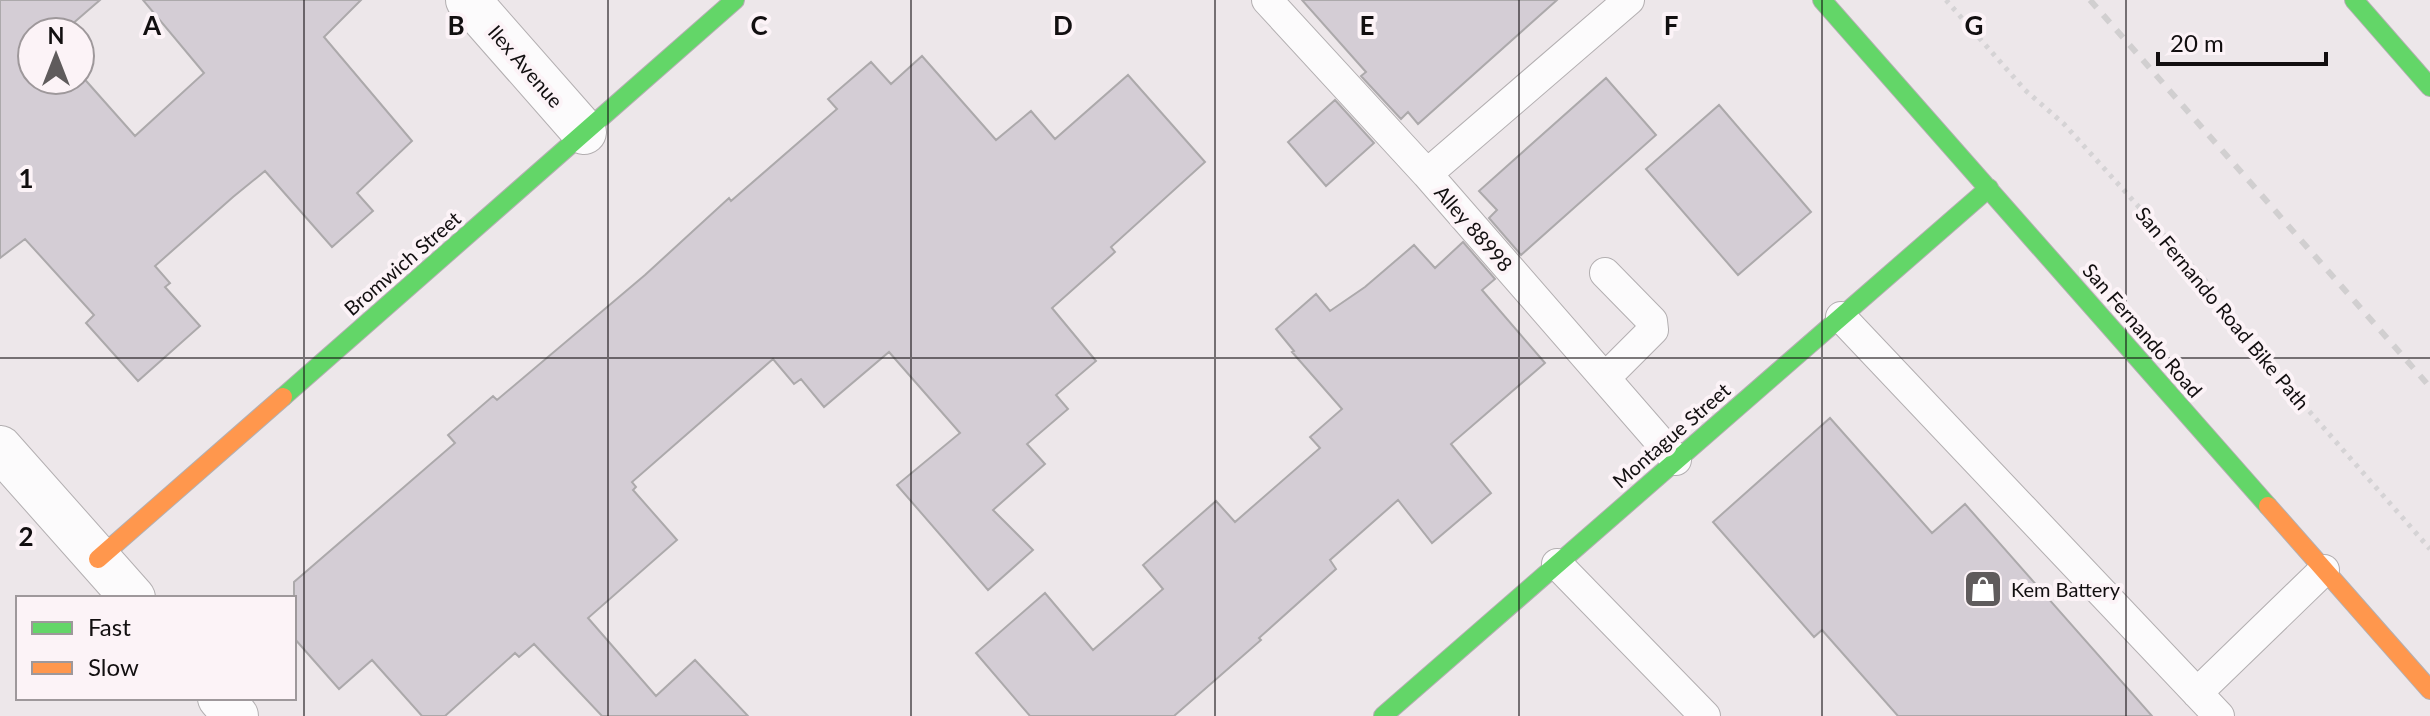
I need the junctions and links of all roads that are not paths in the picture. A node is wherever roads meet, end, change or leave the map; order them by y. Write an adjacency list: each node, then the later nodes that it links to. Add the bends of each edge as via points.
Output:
1 (468, 0): 8 (street, Ilex Avenue)
2 (735, 0): 8 (street, Bromwich Street)
3 (1267, 0): 9 (lane, Alley 88998)
4 (1629, 0): 9 (lane)
5 (1822, 0): 10 (street, San Fernando Road)
6 (2354, 0): 7 (street)
7 (2430, 87)
8 (584, 132): 16 (street, Bromwich Street)
9 (1427, 174): 13 (lane, Alley 88998)
10 (1989, 188): 12 (street, Montague Street); 18 (street, San Fernando Road)
11 (1605, 273): 13 (lane, via 1652,321 1653,330)
12 (1841, 317): 15 (street, Montague Street); 21 (lane)
13 (1605, 378): 15 (lane, Alley 88998)
14 (0, 448): 16 (street)
15 (1676, 460): 17 (street, Montague Street)
16 (98, 559): 19 (street)
17 (1557, 564): 24 (street, Montague Street); 25 (lane)
18 (2324, 570): 20 (street, San Fernando Road); 21 (lane)
19 (131, 596)
20 (2430, 690)
21 (2197, 693): 26 (lane)
22 (222, 700): 23 (street)
23 (236, 716)
24 (1383, 716)
25 (1705, 716)
26 (2219, 716)

